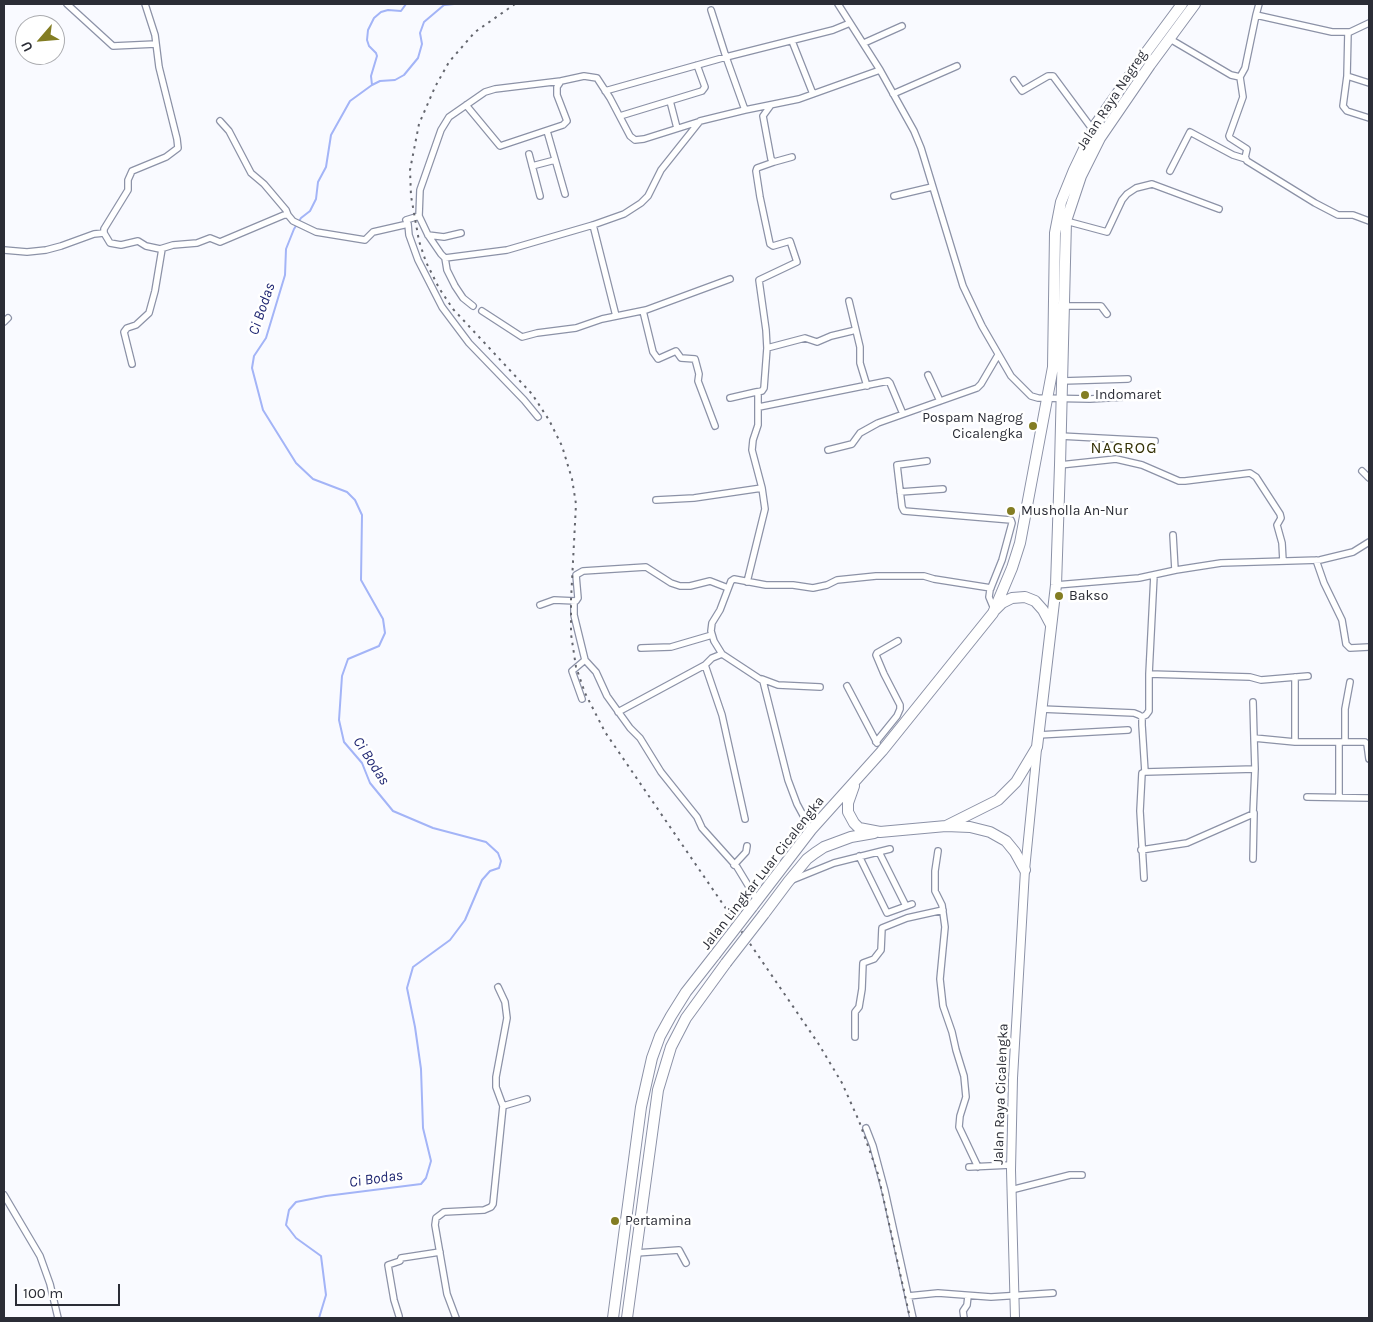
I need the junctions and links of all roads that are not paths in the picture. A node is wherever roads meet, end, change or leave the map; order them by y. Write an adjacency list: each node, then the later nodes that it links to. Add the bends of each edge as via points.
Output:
1 (68, 4): 16 (street, via 113,46)
2 (144, 4): 16 (street)
3 (838, 4): 9 (street)
4 (1182, 4): 38 (highway, Jalan Raya Nagreg)
5 (1196, 4): 13 (highway, Jalan Raya Nagreg)
6 (1259, 4): 8 (street)
7 (711, 10): 17 (street)
8 (1256, 15): 12 (street, via 1332,32); 22 (street, via 1245,68)
9 (850, 23): 14 (street); 15 (street)
10 (1369, 23): 12 (street)
11 (902, 26): 15 (street)
12 (1348, 32): 21 (street)
13 (1170, 39): 22 (street, via 1231,75); 54 (highway, Jalan Raya Nagreg, via 1100,138 1081,176)
14 (792, 41): 17 (street); 27 (street)
15 (864, 43): 20 (street)
16 (156, 44): 58 (street, via 178,148 166,157 132,171 128,190)
17 (726, 57): 18 (street); 32 (street)
18 (697, 65): 26 (street); 29 (street, via 705,89)
19 (957, 66): 28 (street)
20 (880, 70): 27 (street); 28 (street)
21 (1347, 76): 25 (street); 34 (street, via 1344,109)
22 (1240, 77): 42 (street, via 1242,97 1229,136 1247,149)
23 (1014, 80): 38 (street, via 1022,91 1053,76)
24 (561, 81): 26 (street, via 596,77); 30 (street, via 495,89); 39 (street, via 557,95 567,121)
25 (1369, 83)
26 (605, 91): 33 (street)
27 (813, 94): 31 (street)
28 (893, 94): 47 (street, via 914,131)
29 (670, 101): 33 (street); 37 (street)
30 (466, 104): 39 (street, via 500,146); 53 (street, via 449,117 441,130 420,190)
31 (770, 105): 32 (street); 44 (street, via 763,116 770,159)
32 (745, 110): 36 (street)
33 (620, 116): 37 (street, via 630,136 638,141)
34 (1369, 118)
35 (220, 121): 52 (street, via 229,131 251,173)
36 (700, 121): 37 (street); 57 (street, via 661,170 641,203 624,214)
37 (677, 128)
38 (1093, 130): 83 (highway, Jalan Raya Nagreg, via 1057,218 1053,367)
39 (547, 131): 43 (street)
40 (529, 154): 45 (street)
41 (792, 157): 44 (street)
42 (1246, 159): 46 (street, via 1190,132); 55 (street, via 1338,215 1353,215)
43 (555, 160): 45 (street); 48 (street)
44 (774, 162): 73 (street, via 756,171 770,244 790,241 797,262 758,280)
45 (532, 166): 49 (street)
46 (1170, 171)
47 (932, 187): 50 (street); 74 (street, via 963,286)
48 (565, 194)
49 (540, 196)
50 (894, 196)
51 (1219, 209): 54 (street, via 1152,184 1127,194 1107,232)
52 (288, 215): 56 (street, via 316,232 366,240 373,232); 61 (street, via 220,242 210,238)
53 (419, 216): 56 (street, via 406,220); 60 (street)
54 (1066, 221): 67 (highway, Jalan Raya Nagreg)
55 (1369, 221)
56 (408, 224): 88 (street, via 418,260 442,307 469,343)
57 (593, 225): 63 (street, via 507,250); 71 (street)
58 (104, 233): 61 (street, via 107,241 113,244 138,241 151,248); 62 (street, via 46,250)
59 (462, 233): 60 (street, via 444,237)
60 (428, 235): 63 (street)
61 (162, 249): 75 (street, via 148,314 124,332)
62 (4, 250)
63 (444, 258): 66 (street, via 455,286)
64 (730, 279): 69 (street)
65 (849, 301): 72 (street)
66 (473, 306)
67 (1064, 306): 70 (street, via 1101,306); 78 (highway, Jalan Raya Nagreg)
68 (482, 311): 71 (street, via 522,337)
69 (642, 311): 71 (street); 89 (street, via 653,352 658,359 676,352 681,358 695,359 698,381)
70 (1107, 314)
71 (616, 316)
72 (856, 330): 73 (street, via 818,342 805,338); 79 (street)
73 (767, 348): 80 (street, via 764,388)
74 (998, 355): 83 (street, via 1011,376 1031,396); 85 (street, via 977,388)
75 (132, 364)
76 (928, 375): 85 (street)
77 (1128, 379): 78 (street)
78 (1062, 380): 84 (highway, Jalan Raya Nagreg)
79 (867, 386): 86 (street); 87 (street, via 889,382)
80 (756, 392): 82 (street); 86 (street)
81 (1141, 396): 84 (street)
82 (730, 398)
83 (1047, 398): 84 (street); 113 (highway, Jalan Lingkar Luar Cicalengka, via 1020,543)
84 (1061, 399): 90 (highway, Jalan Raya Nagreg)
85 (940, 401): 87 (street)
86 (759, 407): 97 (street, via 752,450)
87 (903, 414): 92 (street, via 868,428 852,444)
88 (538, 417)
89 (715, 426)
90 (1060, 436): 91 (street); 94 (highway, Jalan Raya Nagreg)
91 (1155, 442)
92 (828, 450)
93 (927, 461): 99 (street, via 897,465)
94 (1060, 465): 104 (street, via 1116,459 1142,465 1179,481 1250,473 1256,476 1280,514 1277,525); 108 (highway, Jalan Raya Nagreg)
95 (1362, 471): 96 (street)
96 (1369, 478)
97 (762, 488): 100 (street); 107 (street, via 764,517)
98 (943, 489): 99 (street)
99 (900, 492): 110 (street, via 902,507 906,511 1011,520 1002,560)
100 (656, 500)
101 (1173, 535): 105 (street)
102 (1369, 542): 103 (street, via 1353,552)
103 (1316, 560): 104 (street); 117 (street, via 1342,620 1346,644 1350,648)
104 (1283, 561): 105 (street, via 1222,563)
105 (1174, 570): 106 (street)
106 (1154, 574): 108 (street); 122 (street)
107 (747, 582): 109 (street, via 732,580); 110 (street, via 813,588 837,580 925,576)
108 (1056, 585): 114 (highway, Jalan Raya Nagreg)
109 (728, 588): 111 (street, via 710,581 680,586 646,567 583,571 576,575 578,598); 115 (street, via 712,623)
110 (991, 588): 113 (street, via 989,597)
111 (574, 602): 112 (street, via 554,600); 120 (street)
112 (540, 605)
113 (994, 611): 114 (highway, via 1012,598 1025,597 1035,601); 139 (highway, Jalan Lingkar Luar Cicalengka)
114 (1051, 625): 131 (highway, Jalan Raya Nagreg)
115 (712, 635): 118 (street, via 671,647); 119 (street)
116 (898, 641): 139 (street, via 876,655 900,705)
117 (1369, 647)
118 (642, 648)
119 (722, 654): 121 (street); 125 (street)
120 (585, 660): 129 (street, via 572,670); 132 (street, via 596,672)
121 (705, 665): 132 (street); 149 (street, via 722,715)
122 (1149, 674): 124 (street, via 1261,680); 133 (street, via 1149,711)
123 (1308, 676): 124 (street)
124 (1295, 677): 137 (street)
125 (760, 678): 128 (street, via 778,684); 151 (street, via 765,685 796,804)
126 (1350, 682): 138 (street)
127 (847, 686): 139 (street)
128 (820, 687)
129 (582, 699)
130 (1253, 702): 136 (street)
131 (1041, 709): 133 (street, via 1134,713); 135 (highway, Jalan Raya Nagreg)
132 (618, 712): 160 (street, via 698,817 702,828)
133 (1142, 717): 143 (street)
134 (1128, 730): 135 (street)
135 (1038, 735): 140 (highway, Jalan Raya Nagreg)
136 (1254, 738): 137 (street); 142 (street)
137 (1295, 742): 138 (street)
138 (1342, 742): 141 (street, via 1366,742); 145 (street)
139 (879, 747): 144 (highway, Jalan Lingkar Luar Cicalengka)
140 (1037, 747): 150 (highway, via 1016,782 998,800); 161 (main road, Jalan Raya Cicalengka)
141 (1369, 758)
142 (1255, 769): 143 (street); 148 (street)
143 (1145, 772): 156 (street, via 1141,783)
144 (856, 780): 151 (highway, Jalan Lingkar Luar Cicalengka); 152 (highway, via 848,812 859,828)
145 (1338, 797): 146 (street); 147 (street)
146 (1307, 798)
147 (1369, 798)
148 (1254, 813): 156 (street, via 1186,843); 159 (street)
149 (745, 819)
150 (946, 826): 152 (highway, Jalan Lingkar Luar Cicalengka); 161 (highway, via 970,827 997,836 1015,852)
151 (811, 830): 164 (highway, Jalan Lingkar Luar Cicalengka)
152 (880, 832): 163 (highway, Jalan Lingkar Luar Cicalengka, via 851,837 824,847 807,859)
153 (747, 846): 160 (street, via 746,852)
154 (890, 849): 157 (street)
155 (938, 850): 165 (street, via 936,891)
156 (1141, 850): 162 (street)
157 (878, 852): 158 (street); 158 (street, via 909,905 887,913)
158 (859, 856): 163 (street)
159 (1253, 859)
160 (734, 865): 164 (street)
161 (1025, 870): 171 (main road, Jalan Raya Cicalengka)
162 (1144, 878)
163 (788, 882): 178 (highway, Jalan Lingkar Luar Cicalengka, bridge, via 686,1018 671,1047 658,1090)
164 (755, 903): 187 (highway, Jalan Lingkar Luar Cicalengka, bridge, via 686,992 660,1036 652,1058 641,1107)
165 (942, 910): 167 (street, via 882,928 881,950 874,959 863,963 860,1007 855,1012); 173 (street, via 945,928 940,979 943,1006 964,1076 966,1094 959,1127)
166 (498, 987): 169 (street, via 507,1011 495,1082)
167 (855, 1037)
168 (527, 1099): 169 (street)
169 (503, 1106): 177 (street, via 493,1204 484,1210 438,1215 435,1225)
170 (866, 1128): 181 (street, via 885,1191)
171 (1011, 1165): 173 (street); 175 (main road, Jalan Raya Cicalengka)
172 (969, 1167): 173 (street)
173 (978, 1168)
174 (1082, 1175): 175 (street)
175 (1011, 1190): 183 (main road, Jalan Raya Cicalengka)
176 (4, 1195): 185 (street, via 40,1256)
177 (440, 1252): 184 (street, via 401,1258 388,1264); 186 (street, via 447,1294)
178 (636, 1253): 179 (street, via 679,1250); 188 (highway, Jalan Lingkar Luar Cicalengka)
179 (686, 1263)
180 (1053, 1294): 183 (street)
181 (908, 1296): 182 (street, via 938,1293); 189 (street)
182 (968, 1296): 183 (street); 190 (street)
183 (1014, 1296): 191 (main road, Jalan Raya Cicalengka)
184 (399, 1316)
185 (58, 1318)
186 (456, 1318)
187 (613, 1318)
188 (627, 1318)
189 (913, 1318)
190 (964, 1318)
191 (1015, 1318)

